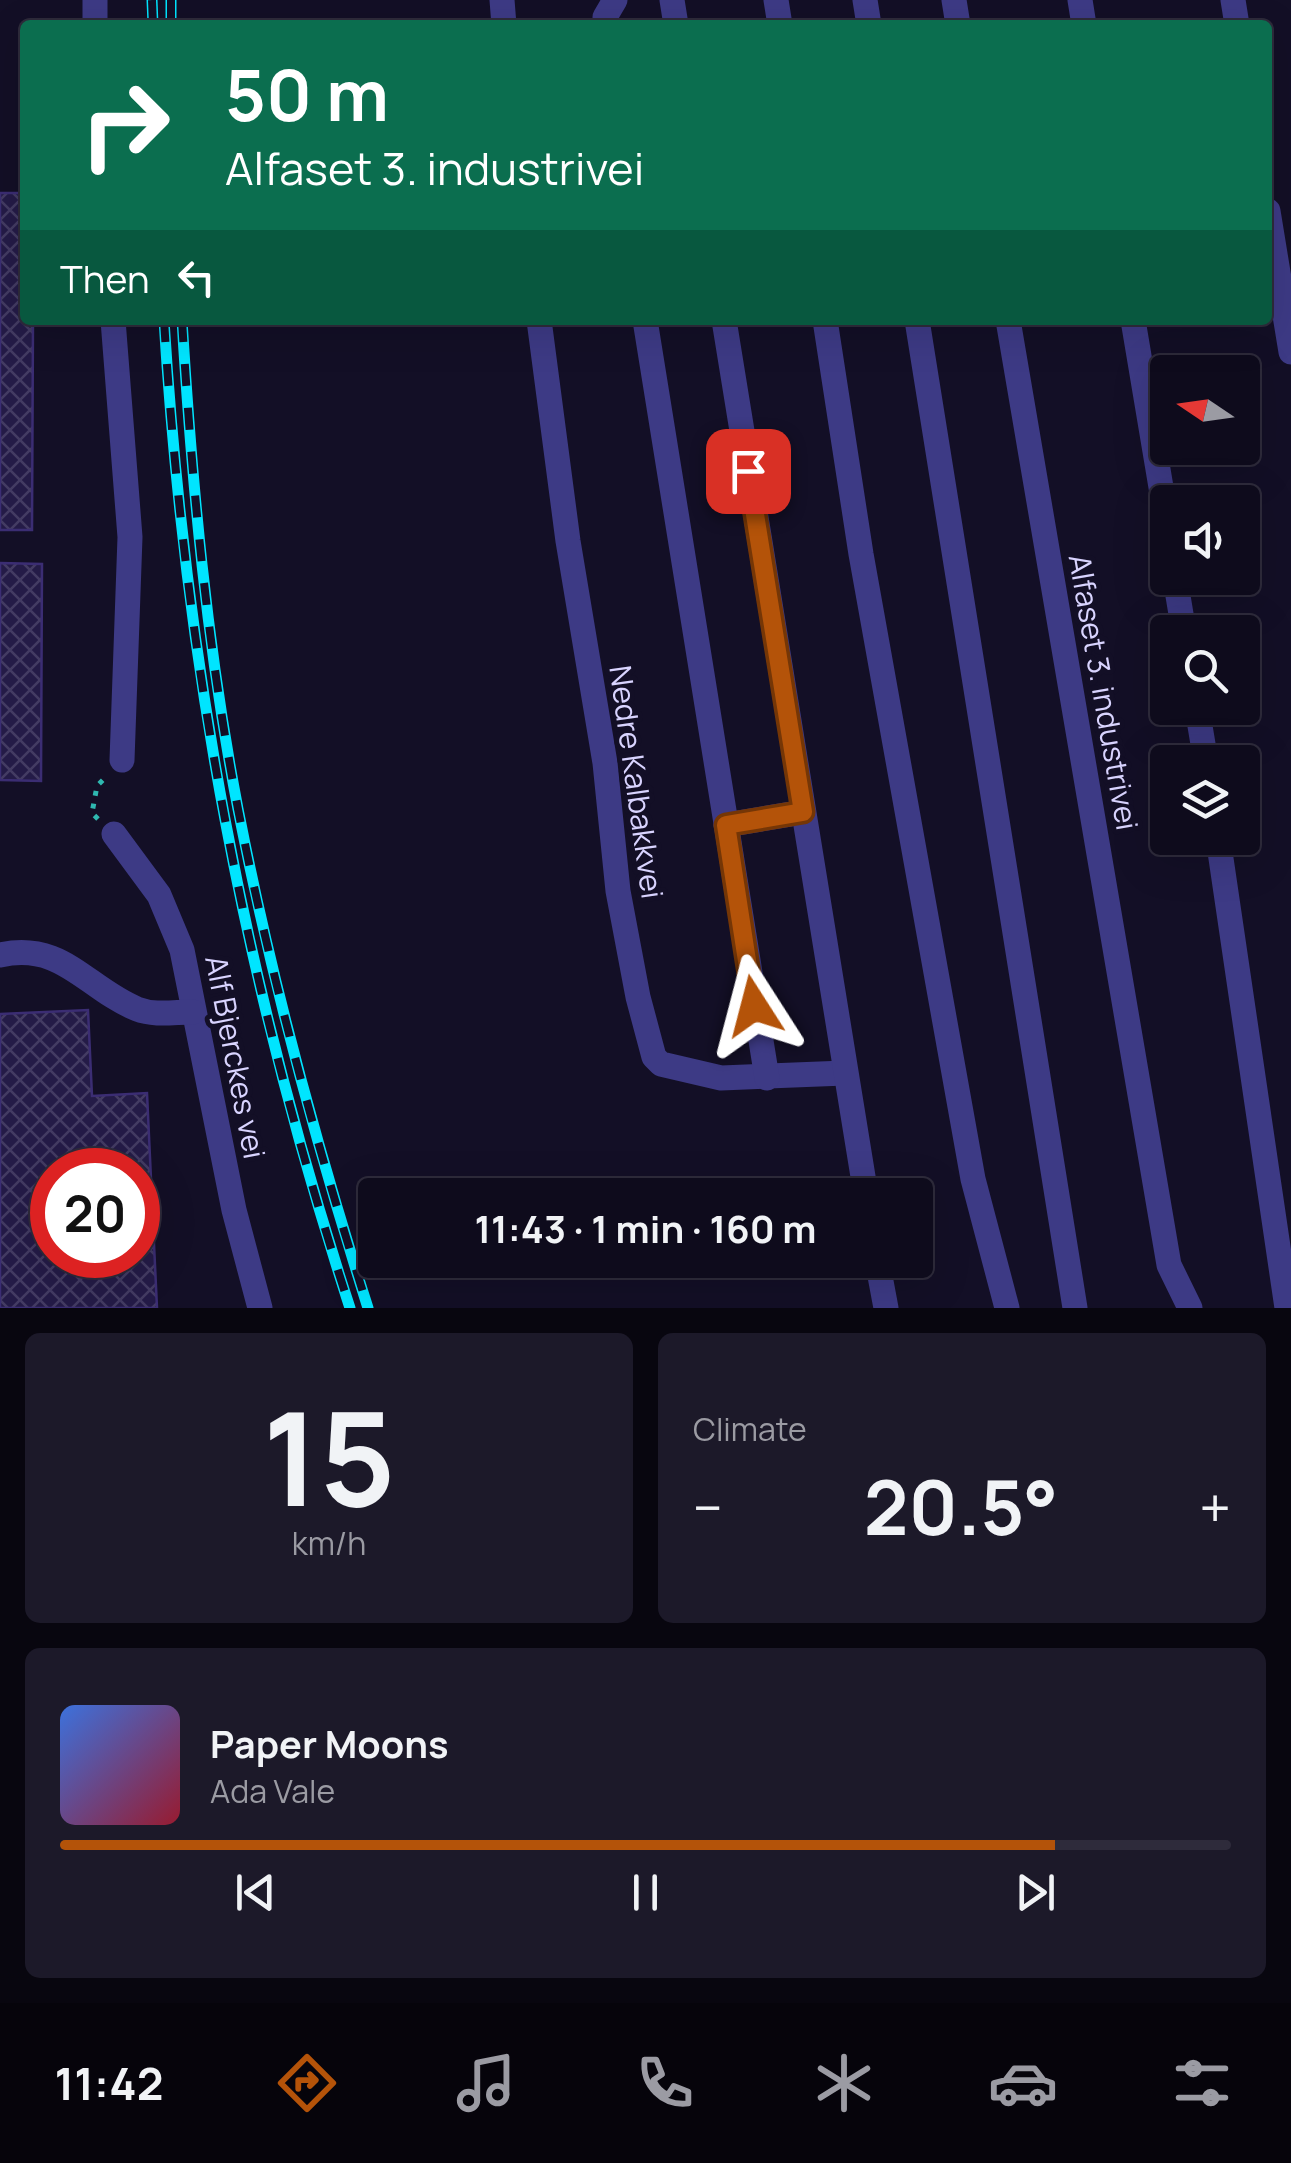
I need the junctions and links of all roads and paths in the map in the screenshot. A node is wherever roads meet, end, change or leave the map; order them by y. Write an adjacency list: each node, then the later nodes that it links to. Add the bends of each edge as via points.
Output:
1 (1272, 235): 10 (lane)
2 (112, 325): 12 (lane, via 130,537)
3 (540, 325): 20 (lane, Nedre Kalbakkvei, via 618,892 654,1056 661,1064 721,1078)
4 (646, 325): 14 (lane)
5 (725, 325): 13 (lane)
6 (826, 325): 25 (lane, via 973,1179)
7 (918, 325): 26 (lane)
8 (1009, 325): 27 (lane, Alfaset 3. industrivei, via 1169,1265)
9 (1134, 325): 11 (lane)
10 (1291, 352)
11 (1161, 485)
12 (122, 760): 15 (path, via 97,786 92,813)
13 (803, 812): 14 (lane); 19 (lane)
14 (726, 825): 20 (lane)
15 (114, 834): 18 (lane, Alf Bjerckes vei, via 159,896 182,950)
16 (1220, 855): 28 (lane)
17 (0, 955): 18 (lane, via 38,952 136,1009)
18 (193, 1012): 23 (lane, Alf Bjerckes vei)
19 (845, 1073): 20 (lane, Nedre Kalbakkvei); 21 (lane)
20 (767, 1078)
21 (863, 1178)
22 (880, 1278): 24 (lane)
23 (260, 1308)
24 (886, 1308)
25 (1008, 1308)
26 (1075, 1308)
27 (1190, 1308)
28 (1287, 1308)

